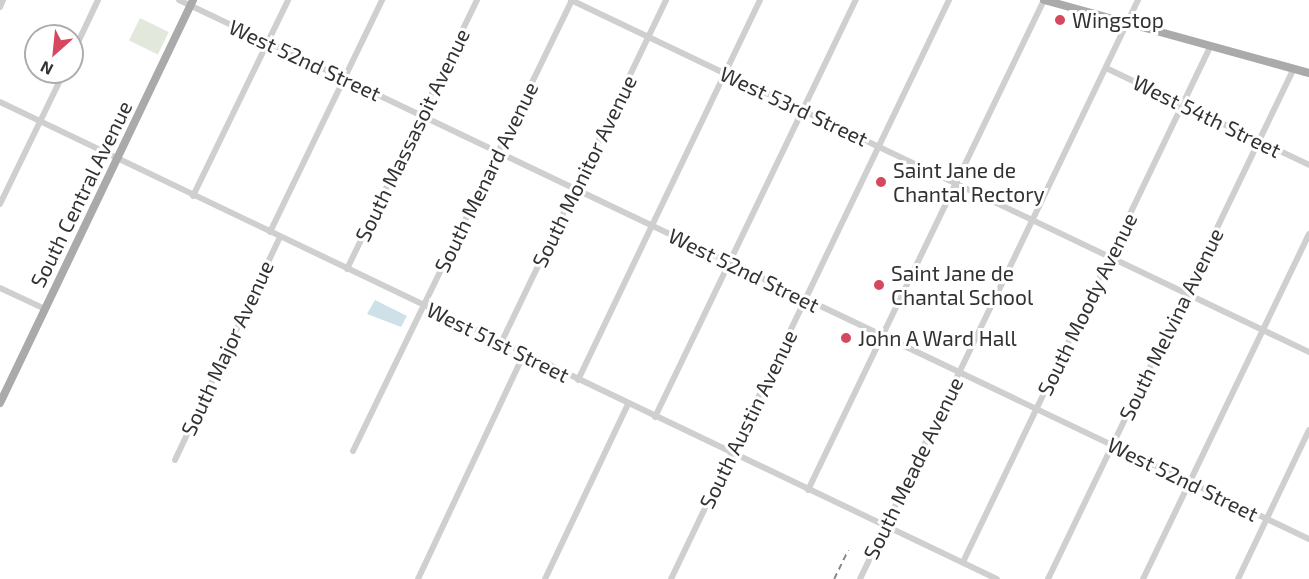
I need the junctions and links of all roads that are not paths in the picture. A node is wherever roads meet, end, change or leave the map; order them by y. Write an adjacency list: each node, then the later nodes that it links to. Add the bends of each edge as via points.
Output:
1 (3, 0): 15 (street)
2 (98, 0): 17 (street)
3 (179, 0): 14 (street, West 52nd Street)
4 (288, 0): 19 (street)
5 (382, 0): 25 (street, South Major Avenue)
6 (477, 0): 30 (street, South Massasoit Avenue)
7 (572, 0): 18 (street, West 53rd Street); 34 (street, South Menard Avenue)
8 (666, 0): 18 (street, South Monitor Avenue)
9 (760, 0): 24 (street)
10 (856, 0): 29 (street)
11 (950, 0): 33 (street, South Austin Avenue)
12 (1044, 0): 16 (main road); 37 (street)
13 (1138, 0): 16 (street, South Meade Avenue)
14 (192, 3): 19 (street, West 52nd Street); 35 (main road, South Central Avenue)
15 (0, 7)
16 (1127, 23): 20 (main road); 21 (street, South Meade Avenue)
17 (84, 30)
18 (648, 37): 24 (street, West 53rd Street); 38 (street, South Monitor Avenue)
19 (267, 42): 25 (street, West 52nd Street); 39 (street)
20 (1211, 45): 22 (main road); 28 (street, South Moody Avenue)
21 (1106, 68): 28 (street, West 54th Street); 41 (street, South Meade Avenue)
22 (1294, 68): 23 (main road); 32 (street, South Melvina Avenue)
23 (1309, 72)
24 (725, 73): 29 (street, West 53rd Street); 42 (street)
25 (344, 78): 30 (street, West 52nd Street); 43 (street, South Major Avenue)
26 (58, 84): 31 (street)
27 (0, 102): 31 (street, West 51st Street)
28 (1183, 105): 32 (street, West 54th Street); 46 (street, South Moody Avenue)
29 (802, 111): 33 (street, West 53rd Street); 47 (street)
30 (421, 116): 34 (street, West 52nd Street); 48 (street, South Massasoit Avenue)
31 (40, 121): 35 (street, West 51st Street); 40 (street)
32 (1260, 141): 36 (street, West 54th Street); 50 (street, South Melvina Avenue)
33 (879, 146): 37 (street, West 53rd Street); 51 (street, South Austin Avenue)
34 (498, 152): 38 (street, West 52nd Street); 52 (street, South Menard Avenue)
35 (117, 159): 39 (street, West 51st Street); 53 (main road, South Central Avenue)
36 (1309, 165)
37 (956, 183): 41 (street, West 53rd Street); 55 (street)
38 (575, 189): 42 (street, West 52nd Street); 56 (street, South Monitor Avenue)
39 (193, 196): 43 (street, West 51st Street)
40 (0, 204)
41 (1032, 220): 46 (street, West 53rd Street); 59 (street, South Meade Avenue)
42 (652, 226): 47 (street, West 52nd Street); 60 (street)
43 (270, 232): 45 (street, West 51st Street)
44 (1309, 234): 54 (street)
45 (280, 237): 48 (street, West 51st Street); 69 (street, South Major Avenue)
46 (1110, 257): 50 (street, West 53rd Street); 63 (street, South Moody Avenue)
47 (729, 262): 51 (street, West 52nd Street); 64 (street)
48 (347, 269): 52 (street, West 51st Street)
49 (0, 288): 53 (street)
50 (1187, 293): 54 (street, West 53rd Street); 66 (street, South Melvina Avenue)
51 (806, 299): 55 (street, West 52nd Street); 68 (street, South Austin Avenue)
52 (423, 306): 56 (street, West 51st Street); 67 (street, South Menard Avenue)
53 (45, 309): 61 (main road, South Central Avenue)
54 (1263, 330): 57 (street, West 53rd Street); 70 (street)
55 (882, 336): 59 (street, West 52nd Street); 71 (street)
56 (501, 343): 58 (street, West 51st Street)
57 (1309, 352)
58 (524, 354): 60 (street, West 51st Street); 76 (street)
59 (959, 372): 63 (street, West 52nd Street); 73 (street, South Meade Avenue)
60 (578, 380): 62 (street, West 51st Street)
61 (0, 403)
62 (627, 404): 64 (street, West 51st Street); 77 (street)
63 (1036, 409): 66 (street, West 52nd Street); 75 (street, South Moody Avenue)
64 (655, 417): 68 (street, West 51st Street)
65 (1309, 430): 72 (street)
66 (1113, 445): 70 (street, West 52nd Street); 81 (street, South Melvina Avenue)
67 (353, 451)
68 (731, 453): 71 (street, West 51st Street); 78 (street, South Austin Avenue)
69 (175, 460)
70 (1190, 482): 72 (street, West 52nd Street); 82 (street)
71 (808, 490): 73 (street, West 51st Street)
72 (1266, 519): 74 (street, West 52nd Street); 83 (street)
73 (885, 525): 75 (street, West 51st Street); 79 (street, South Meade Avenue)
74 (1309, 539)
75 (963, 562): 80 (street, West 51st Street)
76 (418, 579)
77 (545, 579)
78 (671, 579)
79 (860, 579)
80 (997, 579)
81 (1048, 579)
82 (1143, 579)
83 (1238, 579)

